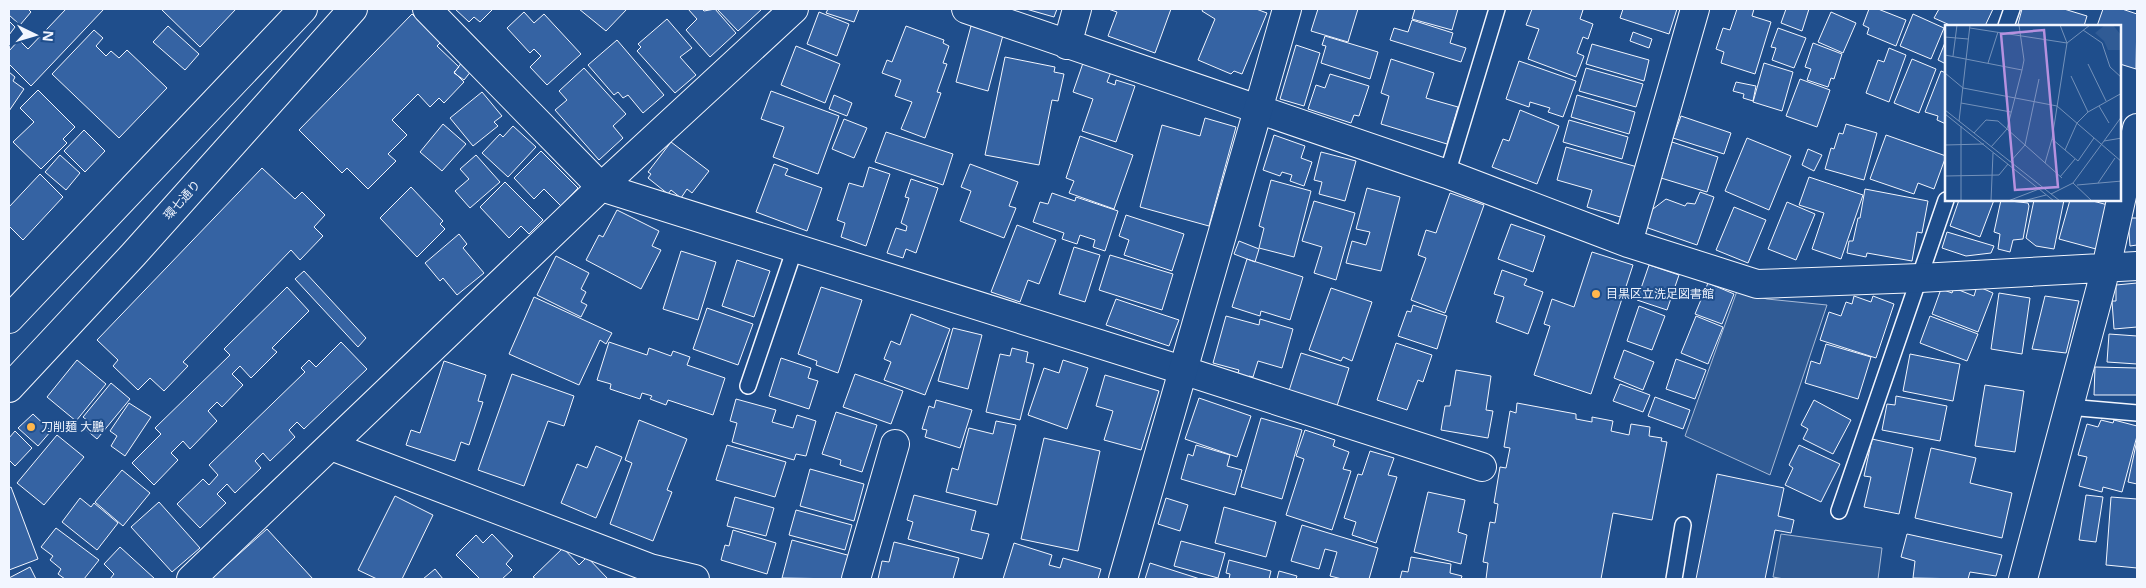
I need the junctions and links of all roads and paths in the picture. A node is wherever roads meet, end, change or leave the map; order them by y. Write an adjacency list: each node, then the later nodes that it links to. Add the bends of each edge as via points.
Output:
1 (303, 9): 25 (street)
2 (352, 9): 28 (street, 環七通り)
3 (427, 9): 16 (street)
4 (794, 9): 16 (street)
5 (966, 9): 12 (street)
6 (1077, 9): 12 (street)
7 (1287, 9): 13 (street)
8 (1497, 9): 15 (lane)
9 (1695, 9): 20 (street)
10 (2012, 9): 11 (lane)
11 (2006, 25)
12 (1067, 45): 13 (street)
13 (1259, 110): 15 (street); 26 (street)
14 (2137, 128): 17 (street)
15 (1447, 174): 20 (street)
16 (601, 188): 21 (street); 32 (street)
17 (2121, 200)
18 (1946, 201): 24 (lane)
19 (2121, 201): 23 (street)
20 (1628, 243): 24 (street, via 1757,284)
21 (795, 248): 26 (street); 27 (lane)
22 (2137, 266): 23 (street)
23 (2106, 268): 24 (street); 29 (street)
24 (1920, 278): 34 (lane)
25 (9, 319)
26 (1182, 370): 33 (street); 40 (street)
27 (748, 386)
28 (9, 388)
29 (2068, 407): 30 (lane); 42 (street)
30 (2137, 413)
31 (895, 444): 39 (street)
32 (331, 446): 36 (street); 37 (street)
33 (1482, 467)
34 (1839, 511)
35 (1683, 525): 41 (lane)
36 (645, 574): 38 (street)
37 (191, 579)
38 (695, 579)
39 (856, 579)
40 (1123, 579)
41 (1674, 579)
42 (2023, 579)

